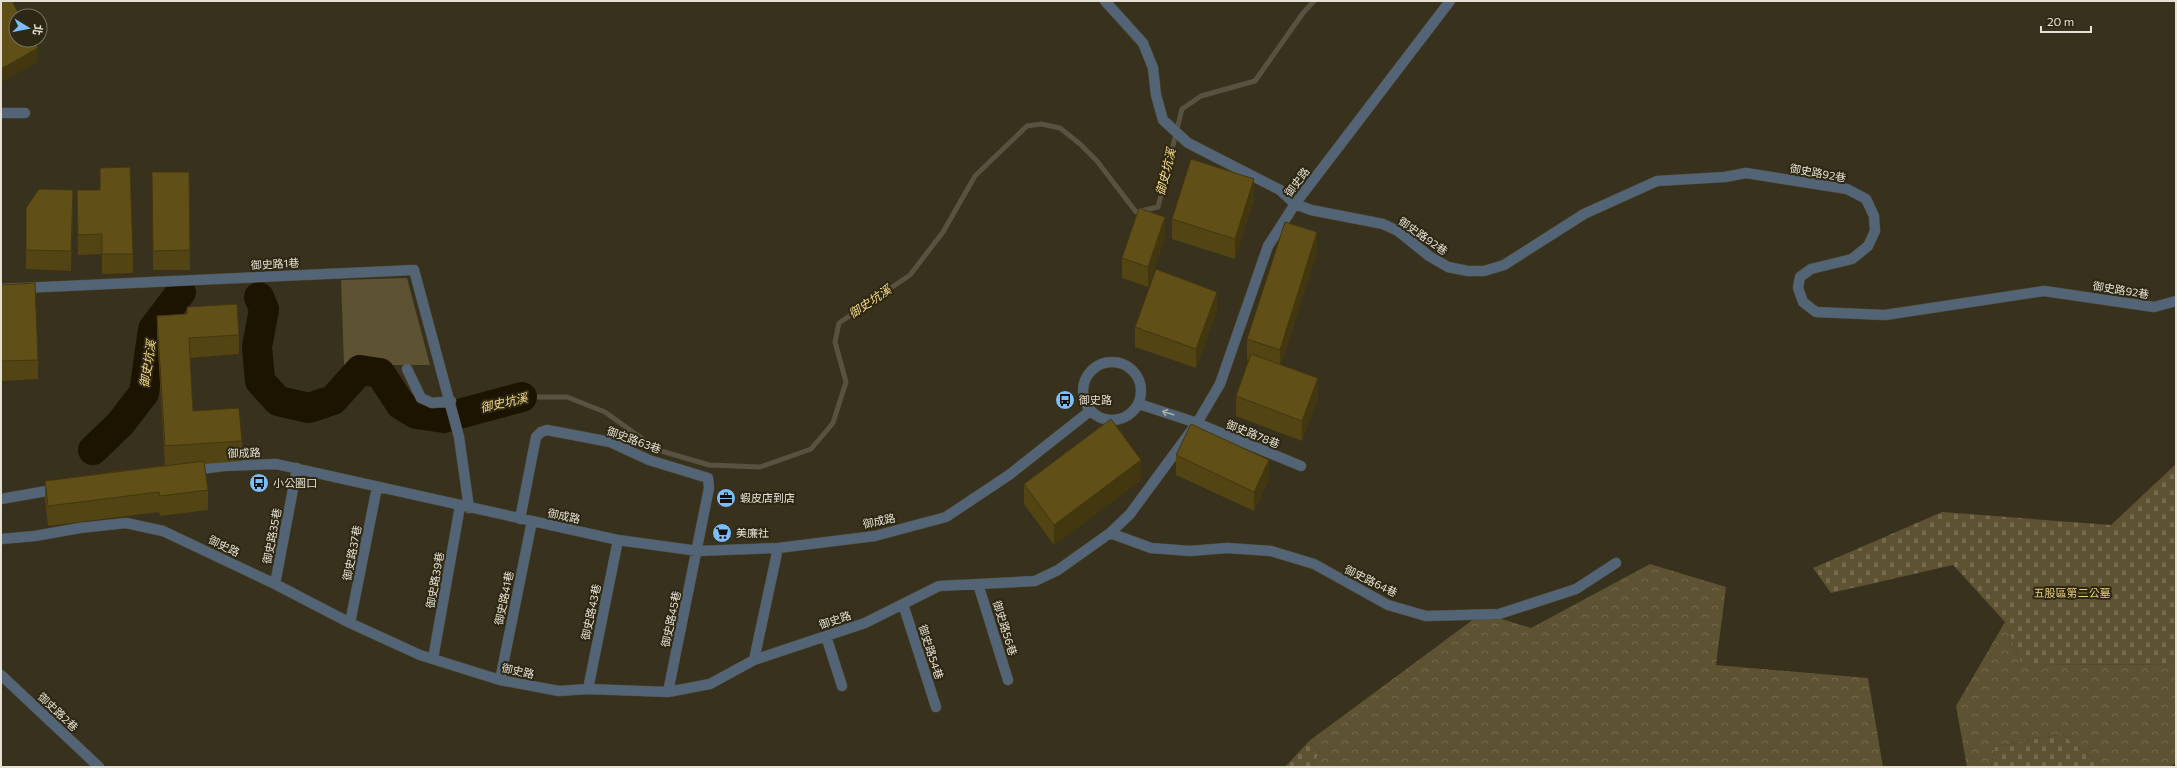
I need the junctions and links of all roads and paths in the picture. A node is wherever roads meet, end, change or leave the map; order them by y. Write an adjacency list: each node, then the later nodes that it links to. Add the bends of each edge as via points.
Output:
1 (1105, 1): 5 (street, via 1143,43 1153,68 1163,120 1188,143 1280,190)
2 (1450, 1): 5 (street, 御史路)
3 (1, 113): 4 (street)
4 (25, 113)
5 (1295, 204): 7 (street, 御史路92巷, via 1311,210 1383,224 1448,267 1484,271 1504,265 1584,214 1657,181 1725,177 1746,173 1847,189 1866,199 1874,216 1875,231 1868,246 1852,259 1811,270 1800,277 1798,288 1803,302 1816,312 1885,315 2044,291 2154,307); 12 (street, 御史路, via 1268,246 1220,384)
6 (1, 289): 9 (street, 御史路1巷, via 414,270)
7 (2176, 301)
8 (407, 368): 9 (street, via 421,398 432,403)
9 (451, 401): 19 (street, 御史路39巷, via 459,437)
10 (1139, 404): 11 (street, via 1121,420 1104,420); 11 (street, via 1142,388 1135,373 1121,363 1109,362 1097,366 1086,379 1083,396); 12 (street, one-way to 10)
11 (1090, 411): 25 (street, 御成路, via 1009,475 946,516 875,536)
12 (1197, 423): 13 (street, 御史路78巷); 22 (street, 御史路, via 1130,514)
13 (1301, 466)
14 (297, 468): 15 (street, 御成路, via 276,464 224,466); 17 (street, 御成路); 28 (street, 御史路35巷)
15 (186, 471)
16 (72, 487): 18 (street)
17 (377, 487): 19 (street, 御成路); 31 (street, 御史路37巷)
18 (1, 500)
19 (465, 507): 20 (street, 御成路); 33 (street, 御史路39巷)
20 (520, 519): 21 (street, 御成路); 26 (street, 御史路63巷, via 536,438 547,430 610,442 649,460 708,478 709,488)
21 (532, 522): 24 (street, 御成路); 36 (street, 御史路41巷)
22 (1110, 533): 27 (street, 御史路64巷, via 1151,548 1190,552 1227,548 1270,551 1314,564 1388,604 1426,616 1499,614 1576,589); 29 (street, 御史路, via 1058,570 1035,581)
23 (1, 539): 28 (street, 御史路, via 126,523 163,531)
24 (618, 540): 26 (street, 御成路); 39 (street, 御史路43巷)
25 (778, 548): 26 (street, 御成路); 34 (street)
26 (698, 551): 40 (street, 御史路45巷)
27 (1616, 563)
28 (275, 584): 31 (street, 御史路)
29 (978, 584): 30 (street, 御史路, via 939,586); 37 (street, 御史路56巷)
30 (903, 604): 32 (street, 御史路, via 864,623); 41 (street, 御史路54巷)
31 (350, 623): 33 (street, 御史路)
32 (826, 636): 34 (street, 御史路); 38 (street)
33 (433, 659): 36 (street, 御史路)
34 (754, 660): 40 (street, 御史路, via 710,684)
35 (1, 674): 42 (street, 御史路2巷)
36 (500, 680): 39 (street, 御史路, via 559,692)
37 (1008, 680)
38 (842, 686)
39 (588, 689): 40 (street, 御史路)
40 (668, 692)
41 (936, 707)
42 (99, 767)

